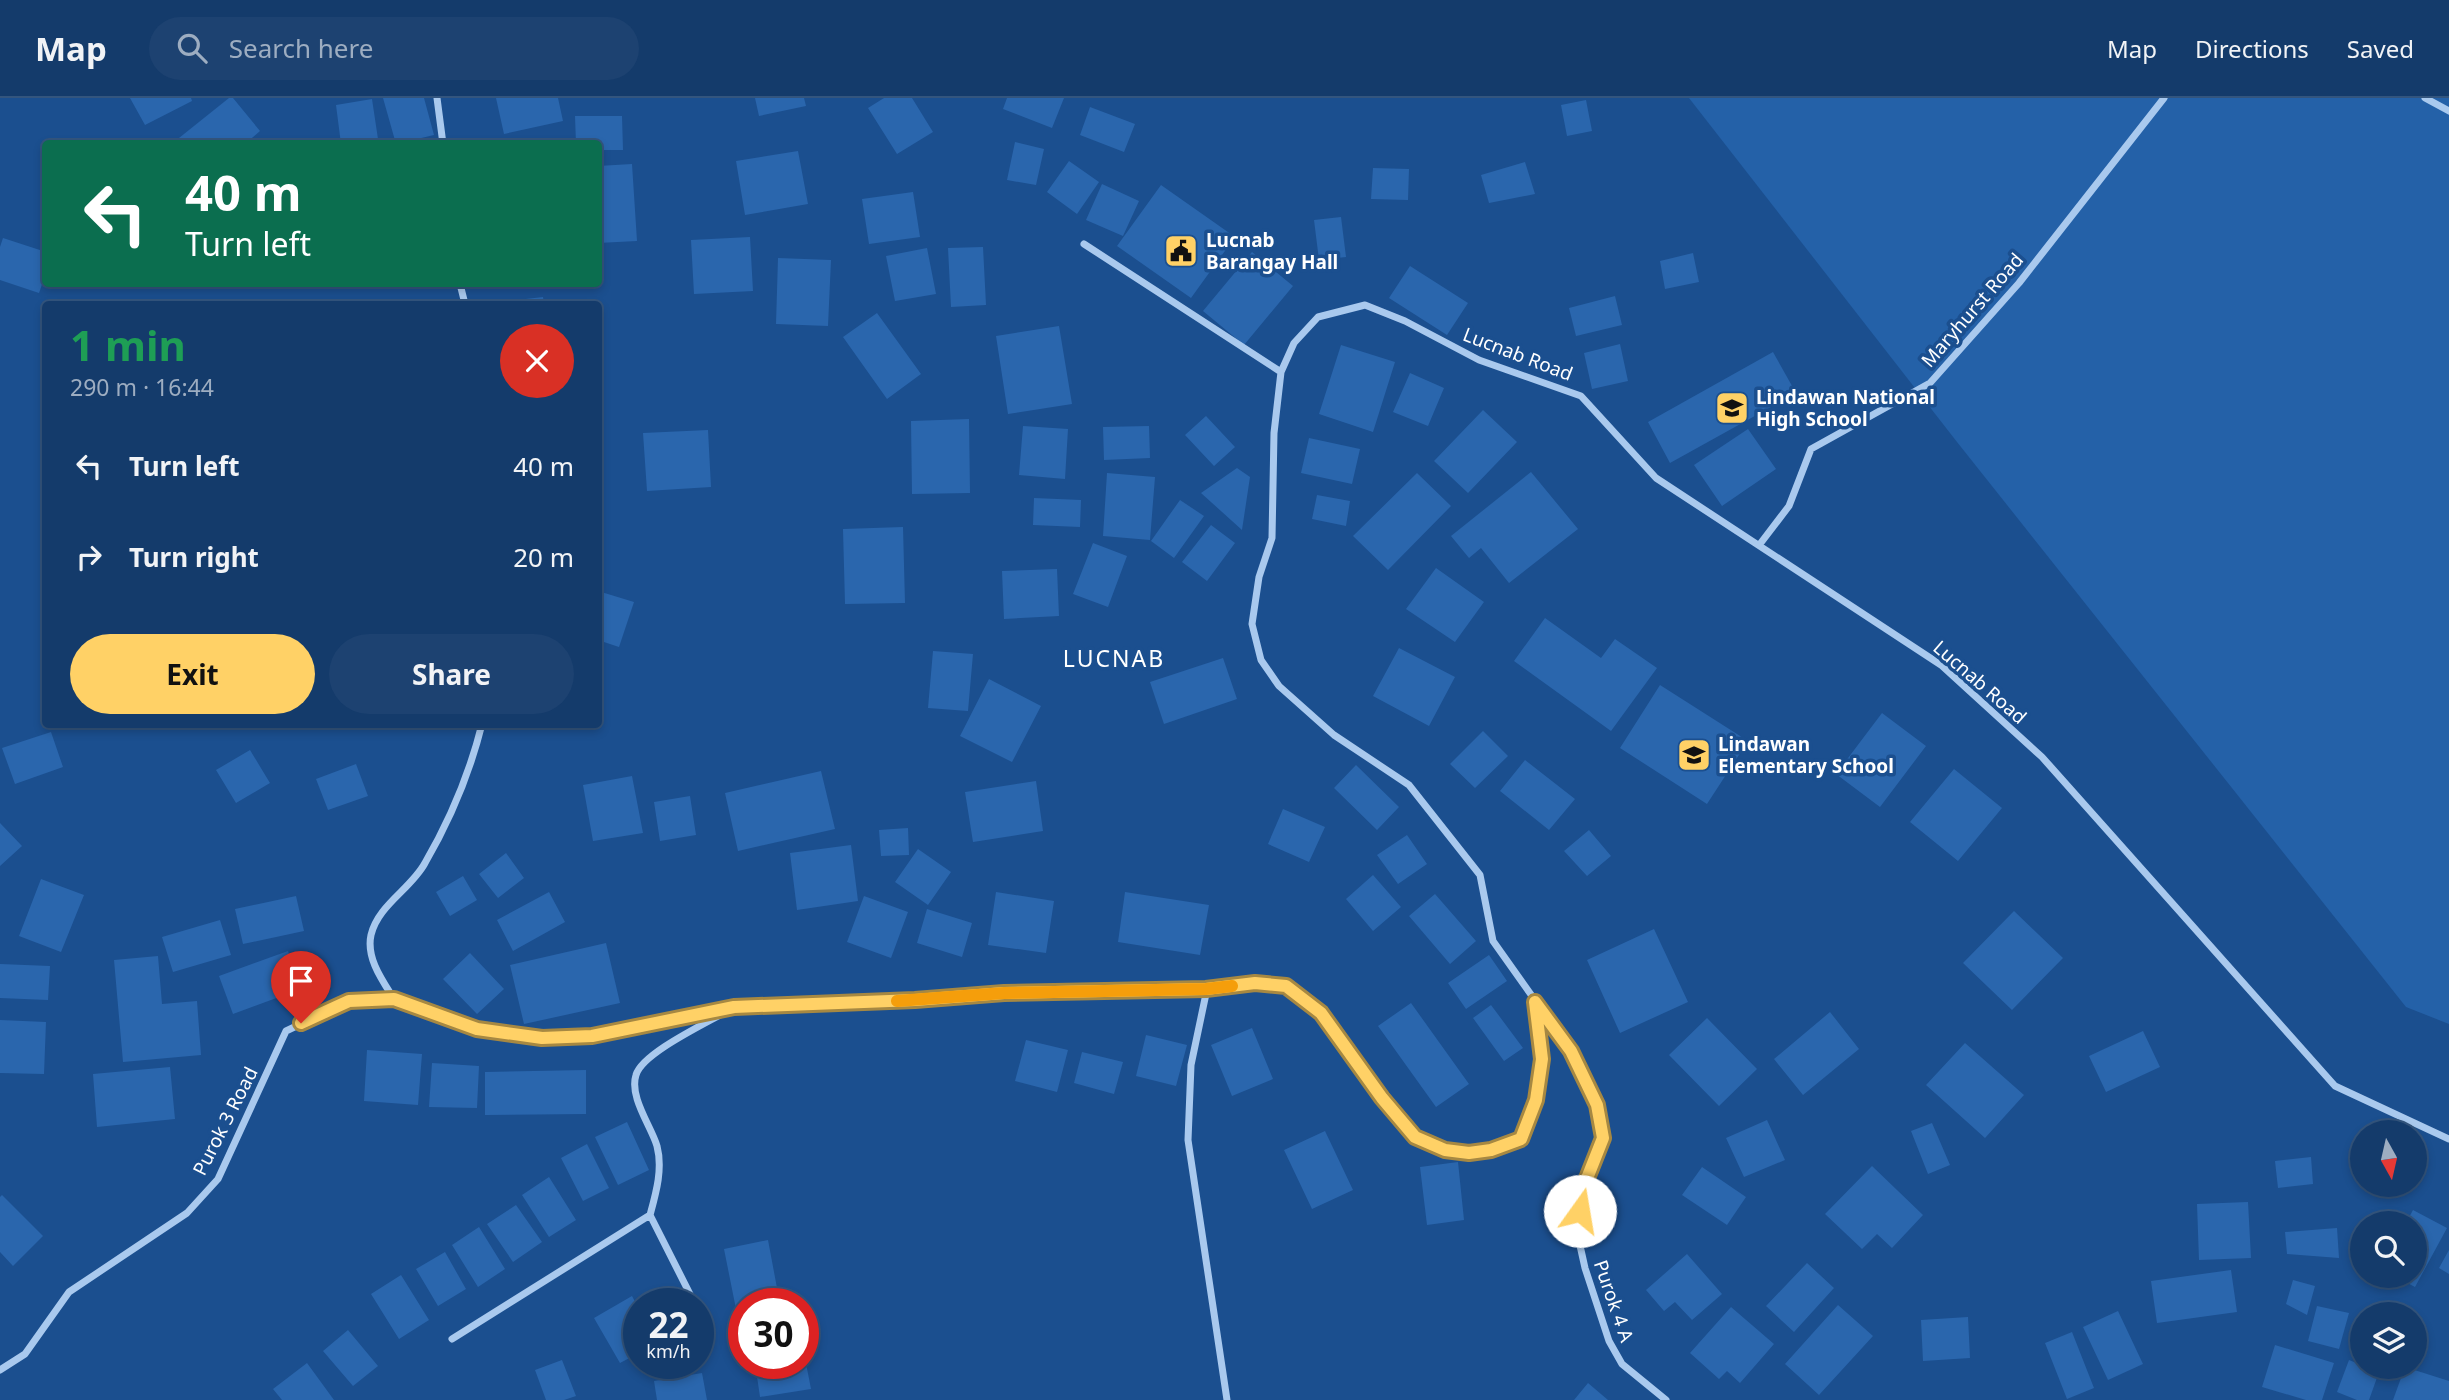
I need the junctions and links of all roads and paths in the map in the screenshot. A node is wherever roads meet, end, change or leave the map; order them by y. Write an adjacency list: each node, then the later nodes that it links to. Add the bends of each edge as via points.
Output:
1 (437, 98): 5 (street)
2 (2164, 98): 8 (street, Maryhurst Road, via 2019,283 1930,383 1811,449 1789,506)
3 (2425, 98): 4 (street)
4 (2449, 111)
5 (442, 140)
6 (1084, 244): 7 (street)
7 (1281, 372): 8 (street, Lucnab Road, via 1294,343 1318,317 1365,305 1479,360 1581,396 1656,478); 12 (street, Lucnab Road, via 1274,433 1272,538 1259,578 1252,624 1261,660 1279,686 1334,734 1409,785 1480,875 1493,941)
8 (1760, 544): 14 (street, Lucnab Road, via 1941,665 2042,757 2335,1086)
9 (481, 728): 11 (street, via 472,765 424,866 382,912 371,933 370,951)
10 (1206, 989): 12 (street, via 1255,983 1286,986 1321,1013 1415,1137 1445,1150 1469,1153 1521,1139 1536,1100 1542,1059); 13 (street, via 1004,993); 19 (street, via 1191,1065 1188,1140)
11 (394, 999): 13 (street, via 477,1029 542,1038 592,1036); 18 (street, Purok 3 Road, via 349,1001 286,1031 218,1179 187,1213 69,1292 25,1354)
12 (1535, 1002): 20 (street, Purok 4 A, via 1571,1051 1597,1105 1603,1138 1582,1191 1577,1232 1609,1341 1622,1364)
13 (734, 1007): 15 (street, via 658,1050 635,1075 636,1100 657,1147 659,1181)
14 (2449, 1139)
15 (650, 1215): 16 (street); 17 (street)
16 (687, 1288)
17 (452, 1339)
18 (0, 1370)
19 (1227, 1400)
20 (1666, 1400)

